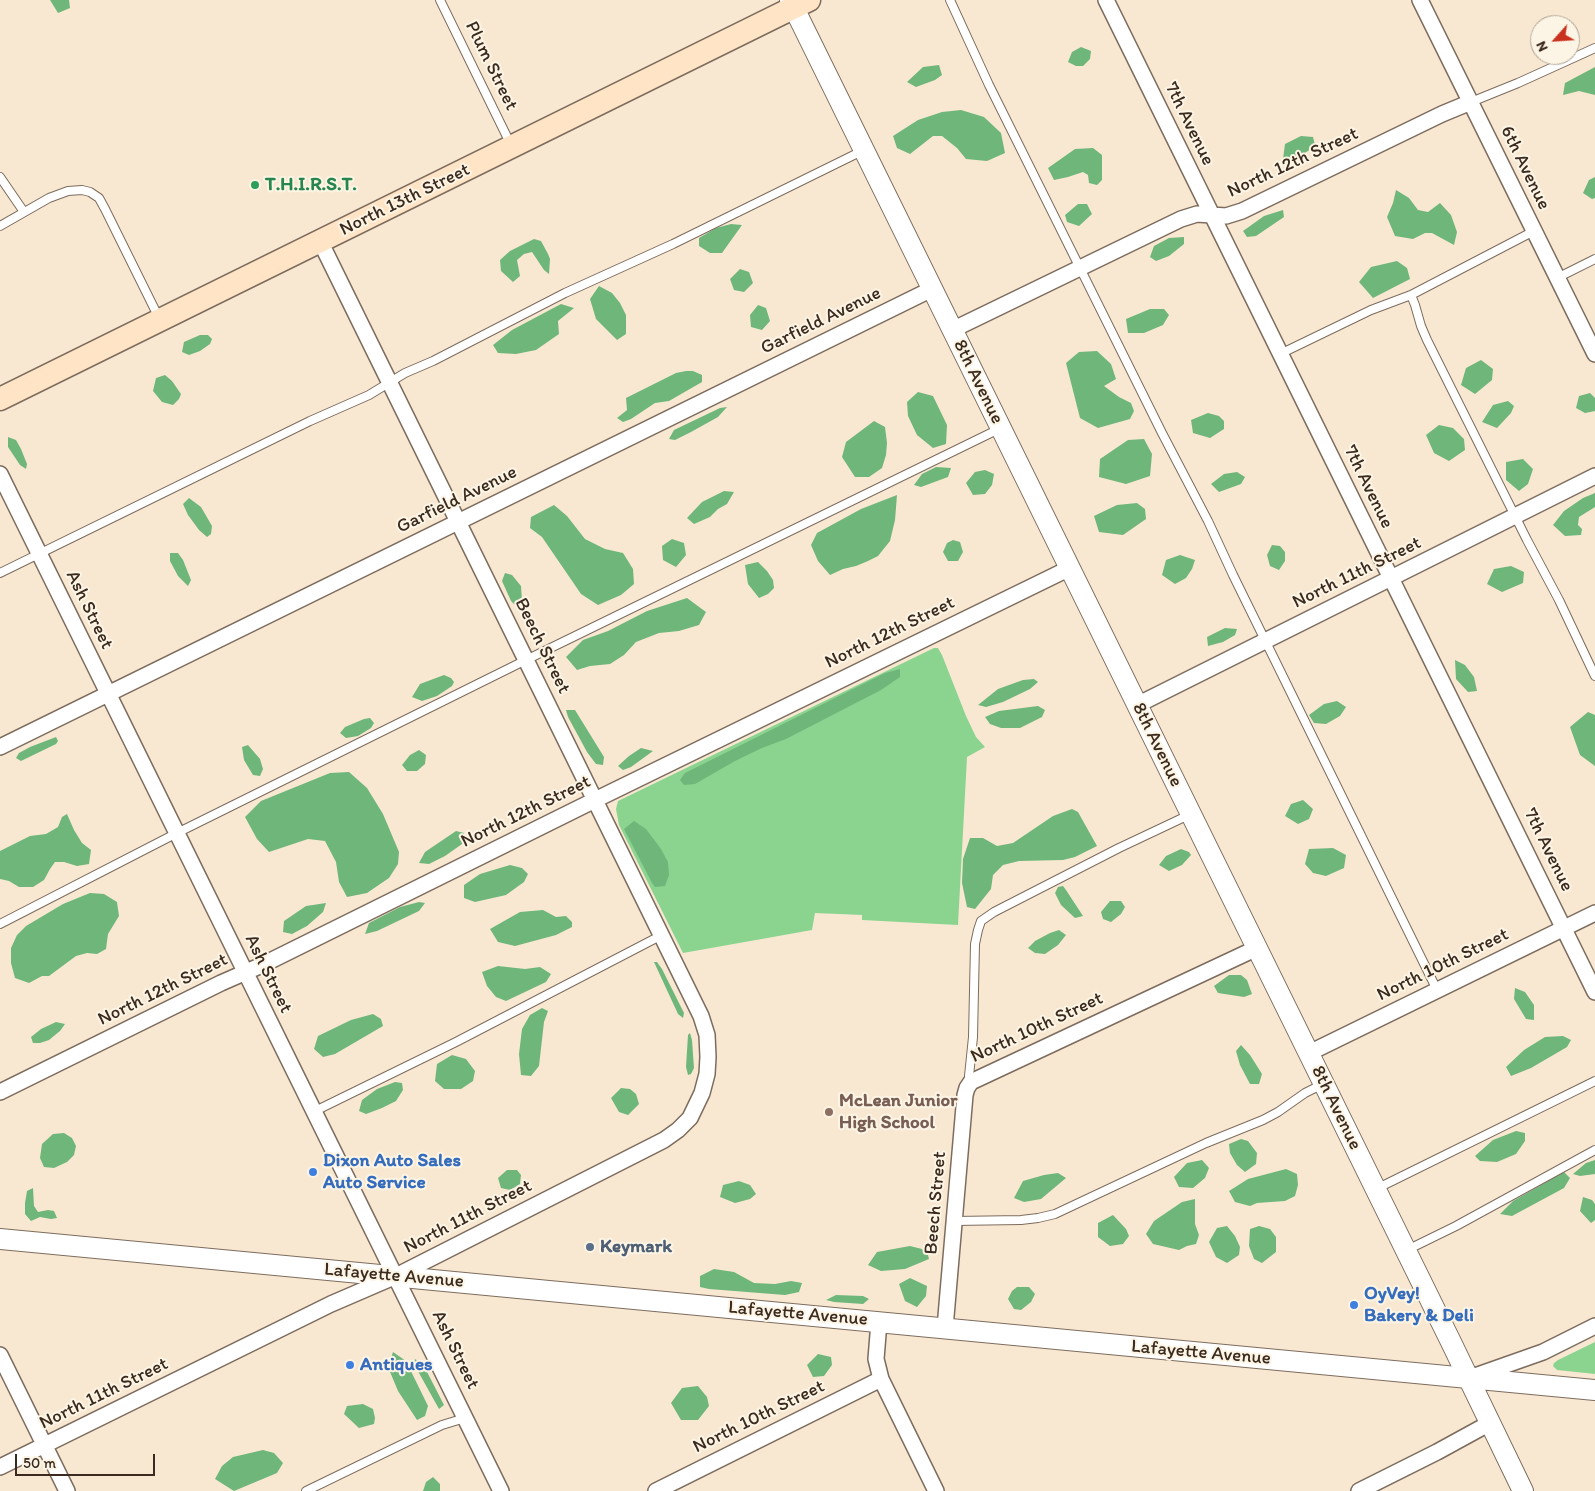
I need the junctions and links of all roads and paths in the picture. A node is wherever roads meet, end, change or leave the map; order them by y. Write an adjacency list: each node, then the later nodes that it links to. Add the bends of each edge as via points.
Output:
1 (440, 0): 8 (lane, Plum Street)
2 (950, 0): 17 (lane)
3 (1106, 0): 12 (street, 7th Avenue)
4 (1420, 0): 7 (street, 6th Avenue)
5 (797, 3): 8 (main road, North 13th Street); 9 (street, 8th Avenue)
6 (1595, 48): 7 (lane, North 12th Street)
7 (1471, 102): 12 (street, North 12th Street, via 1242,211 1226,216); 14 (street, 6th Avenue)
8 (512, 147): 15 (main road, North 13th Street)
9 (864, 150): 19 (street, 8th Avenue); 25 (lane, via 565,293)
10 (0, 177): 11 (lane)
11 (24, 212): 13 (lane); 21 (lane, via 68,191 82,190 99,198)
12 (1212, 215): 17 (street, North 12th Street, via 1197,214 1181,219); 23 (street, 7th Avenue)
13 (0, 226)
14 (1534, 231): 18 (street, 6th Avenue); 20 (lane)
15 (320, 241): 21 (main road, North 13th Street); 25 (street, Beech Street)
16 (1595, 259): 18 (lane)
17 (1081, 268): 22 (street, North 12th Street); 36 (lane)
18 (1558, 278): 24 (street, 6th Avenue)
19 (932, 289): 22 (street, 8th Avenue); 31 (street, Garfield Avenue)
20 (1410, 295): 23 (lane); 30 (lane, via 1427,340)
21 (160, 320): 26 (main road, North 13th Street)
22 (952, 330): 27 (street, 8th Avenue)
23 (1280, 354): 35 (street, 7th Avenue)
24 (1595, 354)
25 (390, 382): 31 (street, Beech Street); 32 (lane)
26 (0, 399)
27 (1001, 428): 33 (street, 8th Avenue); 37 (lane)
28 (0, 474): 32 (street, Ash Street)
29 (1595, 476): 30 (street, North 11th Street)
30 (1515, 516): 35 (street, North 11th Street); 38 (lane)
31 (459, 522): 37 (street, Beech Street); 39 (street, Garfield Avenue)
32 (40, 554): 34 (lane); 39 (street, Ash Street)
33 (1070, 568): 40 (street, 8th Avenue); 42 (street, North 12th Street)
34 (0, 573)
35 (1391, 578): 36 (street, North 11th Street); 47 (street, 7th Avenue)
36 (1265, 641): 40 (street, North 11th Street); 51 (lane)
37 (526, 660): 42 (street, Beech Street); 44 (lane)
38 (1595, 676)
39 (108, 694): 41 (street, Garfield Avenue); 44 (street, Ash Street)
40 (1137, 705): 43 (street, 8th Avenue)
41 (0, 747)
42 (596, 800): 48 (street, Beech Street); 50 (street, North 12th Street)
43 (1191, 814): 49 (street, 8th Avenue); 56 (lane, via 994,912 982,921 975,944)
44 (176, 833): 46 (lane); 50 (street, Ash Street)
45 (1595, 913): 47 (street, North 10th Street)
46 (0, 924)
47 (1564, 928): 51 (street, North 10th Street); 52 (street, 7th Avenue)
48 (662, 935): 54 (street, Beech Street, via 701,1016 706,1035); 59 (lane)
49 (1257, 948): 53 (street, 8th Avenue); 56 (street, North 10th Street)
50 (245, 973): 58 (street, North 12th Street); 59 (street, Ash Street)
51 (1437, 990): 53 (street, North 10th Street)
52 (1595, 992)
53 (1309, 1053): 57 (street, 8th Avenue)
54 (707, 1074): 65 (street, North 11th Street, via 690,1118 664,1140)
55 (1595, 1081): 61 (lane)
56 (971, 1082): 62 (street, Beech Street, via 965,1095)
57 (1324, 1084): 61 (street, 8th Avenue); 62 (lane, via 1263,1120 1206,1143 1055,1214 1021,1220)
58 (0, 1092)
59 (314, 1112): 65 (street, Ash Street)
60 (1595, 1150): 64 (lane)
61 (1376, 1189): 64 (street, 8th Avenue)
62 (954, 1221): 68 (street, Beech Street)
63 (0, 1239): 65 (street, Lafayette Avenue)
64 (1406, 1251): 70 (street, 8th Avenue)
65 (396, 1276): 66 (street, Lafayette Avenue); 73 (street, Ash Street); 75 (street, North 11th Street, via 331,1304)
66 (879, 1322): 68 (street, Lafayette Avenue); 71 (street, via 876,1359)
67 (1595, 1326): 70 (street, via 1543,1352)
68 (945, 1328): 70 (street, Lafayette Avenue)
69 (0, 1355): 75 (street)
70 (1469, 1378): 72 (street, Lafayette Avenue); 74 (street, 8th Avenue)
71 (881, 1379): 80 (street, North 10th Street); 81 (street)
72 (1595, 1390)
73 (465, 1418): 78 (lane, via 442,1425); 79 (street, Ash Street)
74 (1490, 1423): 82 (street); 83 (street, 8th Avenue)
75 (44, 1445): 76 (street, North 11th Street); 77 (street)
76 (0, 1467)
77 (67, 1491)
78 (306, 1491)
79 (501, 1491)
80 (656, 1491)
81 (936, 1491)
82 (1359, 1491)
83 (1523, 1491)

